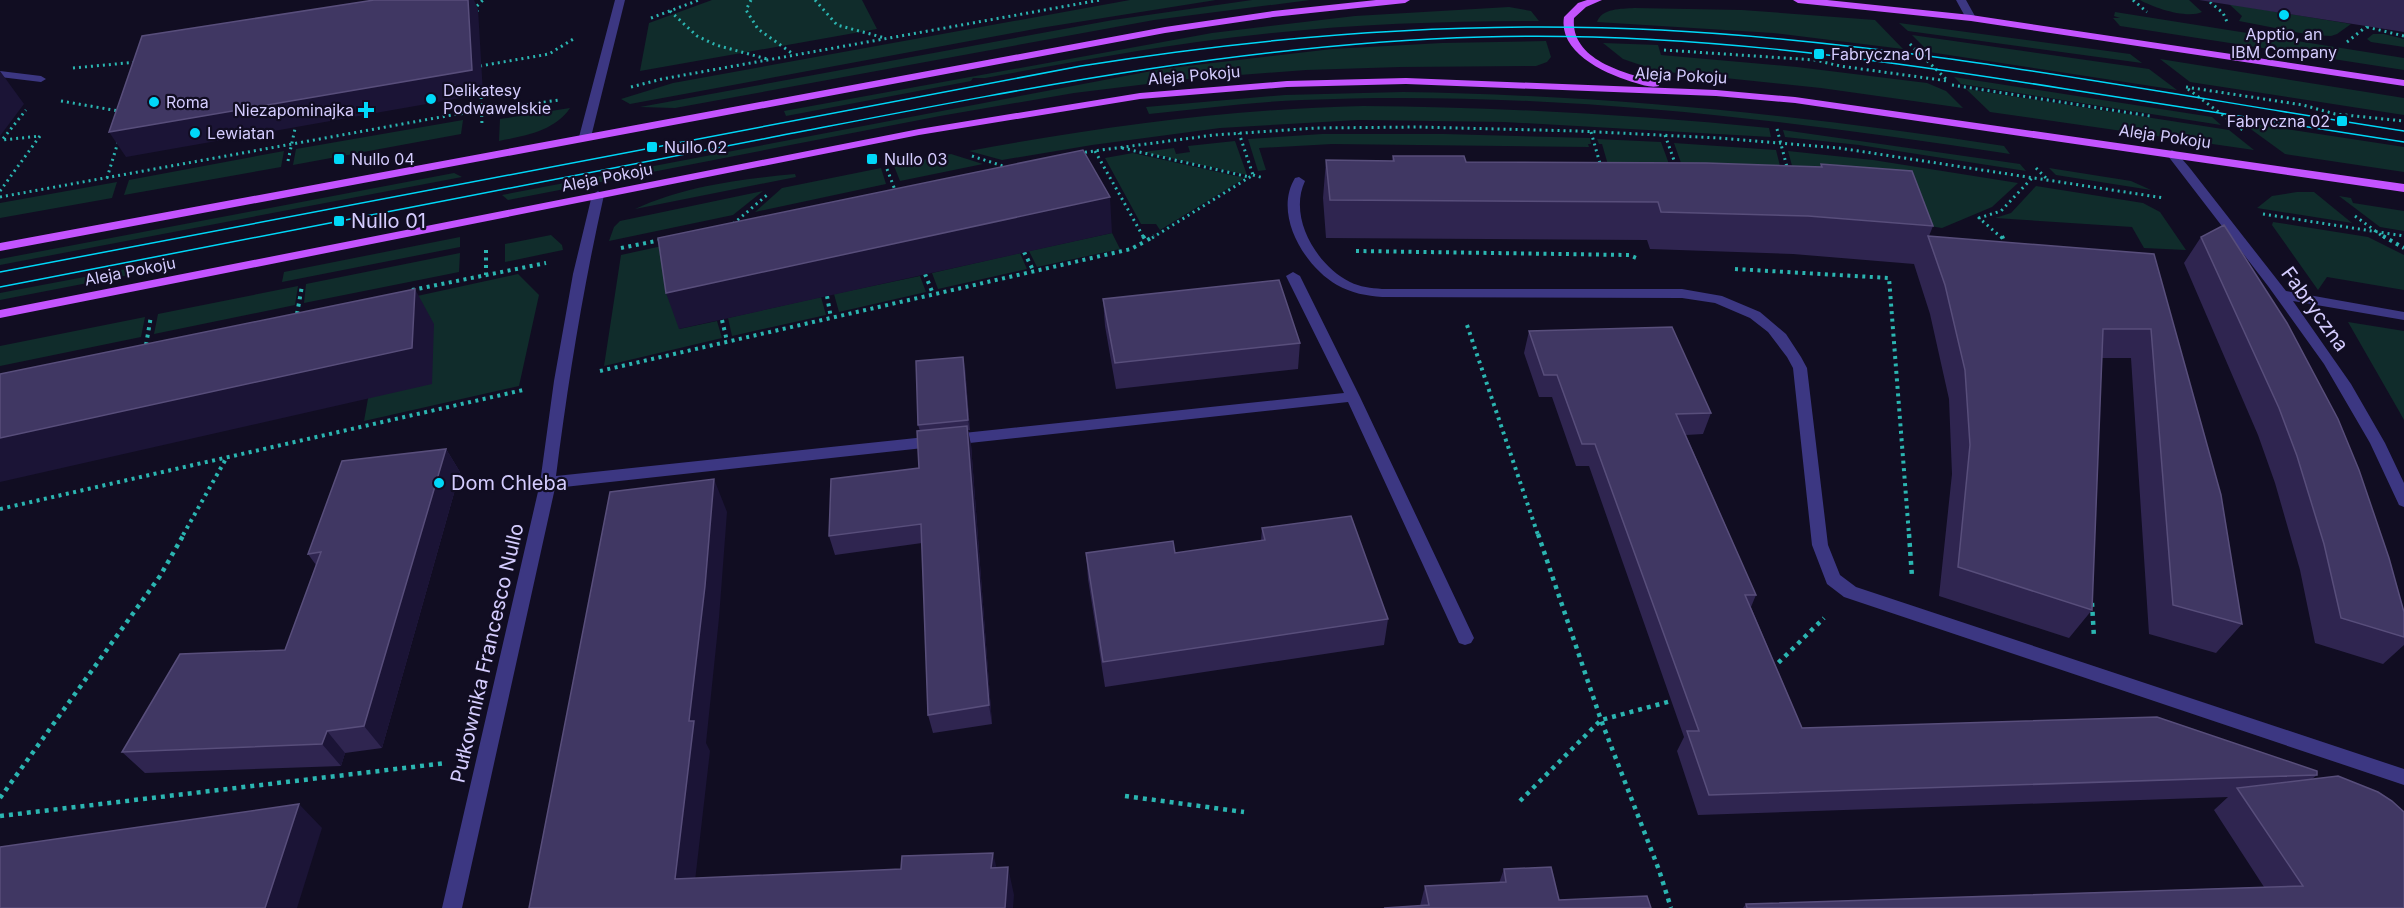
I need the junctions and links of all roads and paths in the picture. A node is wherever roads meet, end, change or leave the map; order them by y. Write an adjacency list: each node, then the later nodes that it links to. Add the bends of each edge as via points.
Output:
1 (483, 0): 16 (path, via 477,6)
2 (620, 0): 15 (street)
3 (699, 0): 13 (path)
4 (751, 0): 27 (path, via 746,10 758,29)
5 (815, 0): 23 (path, via 837,25)
6 (1100, 0): 23 (path)
7 (1405, 0): 57 (main road, via 1165,30)
8 (1597, 0): 39 (main road, via 1576,9 1568,21 1575,43 1592,60 1627,77)
9 (1798, 0): 17 (main road)
10 (1961, 0): 17 (street)
11 (2133, 0): 14 (path)
12 (2210, 2): 20 (path, via 2223,13)
13 (670, 11): 18 (path); 29 (path, via 697,36)
14 (2147, 12)
15 (617, 13): 28 (path, via 549,54 480,66); 41 (street)
16 (477, 16)
17 (1971, 18): 35 (main road)
18 (647, 20)
19 (2370, 23): 21 (path)
20 (2229, 25)
21 (2367, 27): 22 (path); 25 (path)
22 (2404, 36)
23 (886, 38): 27 (path)
24 (1906, 40): 33 (path)
25 (2347, 42)
26 (1664, 50): 33 (path, via 1806,59)
27 (794, 55): 29 (path)
28 (479, 56)
29 (770, 60): 41 (path)
30 (139, 61): 32 (path, via 51,70)
31 (0, 74): 32 (street)
32 (41, 79): 42 (path, via 27,96)
33 (1948, 81): 36 (path)
34 (2178, 81): 37 (path)
35 (2404, 83)
36 (1952, 85): 40 (path); 45 (path)
37 (2186, 87): 47 (path, via 2303,105 2335,114); 51 (path)
38 (481, 89): 43 (path)
39 (1716, 93): 63 (main road, Aleja Pokoju, via 1795,100); 77 (main road, Aleja Pokoju, via 1406,81 1188,91 974,122)
40 (1960, 93)
41 (596, 94): 43 (path); 57 (street)
42 (36, 98): 44 (path); 76 (path, via 2,140 40,136)
43 (481, 112): 70 (path)
44 (128, 113)
45 (2161, 117)
46 (303, 120): 48 (path)
47 (2404, 121)
48 (288, 122)
49 (1785, 125): 58 (path, via 1775,124)
50 (2230, 128): 51 (path)
51 (2242, 130): 56 (path)
52 (1591, 132): 53 (path, via 1358,126); 55 (path); 69 (path)
53 (1239, 133): 59 (path); 68 (path)
54 (121, 134): 70 (path)
55 (1665, 135): 58 (path); 65 (path)
56 (2250, 136)
57 (585, 137): 89 (main road)
58 (1781, 143): 67 (path); 71 (path)
59 (1118, 148): 60 (path); 68 (path)
60 (1095, 151): 62 (path); 88 (path)
61 (962, 153): 66 (path, via 1007,167)
62 (1076, 154)
63 (2172, 154): 74 (main road, Aleja Pokoju); 105 (street, Fabryczna)
64 (885, 162): 73 (path, via 895,190)
65 (1677, 168)
66 (997, 169)
67 (1789, 175)
68 (1252, 176): 72 (path); 88 (path)
69 (1604, 176)
70 (107, 178): 78 (path)
71 (2032, 178): 79 (path); 91 (path, via 2001,211 1979,218 2001,234)
72 (1298, 183): 102 (street, via 1291,203 1297,226 1316,256 1338,279 1353,288 1373,292)
73 (904, 188)
74 (2404, 188)
75 (773, 190): 83 (path)
76 (0, 191)
77 (598, 195): 107 (main road, Aleja Pokoju); 119 (street, Pułkownika Francesco Nullo)
78 (0, 197)
79 (2159, 198)
80 (2256, 212): 85 (path)
81 (2350, 213): 85 (path)
82 (744, 222): 83 (path)
83 (733, 224): 84 (path)
84 (726, 226)
85 (2376, 231): 86 (path); 92 (path)
86 (2404, 236)
87 (671, 237): 93 (path)
88 (1146, 241): 96 (path, via 1131,249)
89 (0, 247)
90 (486, 248): 98 (path)
91 (2007, 248)
92 (2404, 248)
93 (613, 250)
94 (1024, 252): 96 (path)
95 (557, 261): 98 (path)
96 (1034, 272): 103 (path)
97 (925, 274): 103 (path)
98 (486, 275): 101 (path)
99 (1293, 276): 120 (street)
100 (302, 285): 108 (path)
101 (410, 291)
102 (1456, 293): 125 (street, via 1708,296 1764,320 1790,347 1800,368 1820,545 1833,579); 131 (path)
103 (933, 294): 112 (path)
104 (827, 296): 112 (path)
105 (2282, 296): 111 (street); 123 (street, Fabryczna, via 2342,380)
106 (308, 312): 108 (path)
107 (0, 314)
108 (297, 314): 110 (path)
109 (152, 315): 115 (path)
110 (287, 316)
111 (2404, 316)
112 (831, 318): 114 (path)
113 (722, 320): 114 (path)
114 (727, 341): 118 (path)
115 (146, 345): 116 (path); 117 (path, via 151,344)
116 (135, 347)
117 (149, 355)
118 (591, 373)
119 (561, 381): 121 (path); 122 (street, Pułkownika Francesco Nullo)
120 (1353, 397): 122 (street); 127 (street)
121 (227, 457): 124 (path); 135 (path, via 160,576)
122 (548, 483): 132 (street, Pułkownika Francesco Nullo)
123 (2404, 501)
124 (0, 509)
125 (1850, 592): 128 (street); 129 (path)
126 (2091, 596): 128 (path)
127 (1465, 638)
128 (2096, 674): 133 (street)
129 (1766, 676)
130 (1678, 699): 131 (path)
131 (1601, 720): 136 (path); 140 (path)
132 (486, 759): 138 (path); 139 (street, Pułkownika Francesco Nullo)
133 (2404, 777)
134 (1125, 796): 137 (path)
135 (0, 798)
136 (1520, 801)
137 (1244, 812)
138 (0, 816)
139 (452, 908)
140 (1671, 908)

